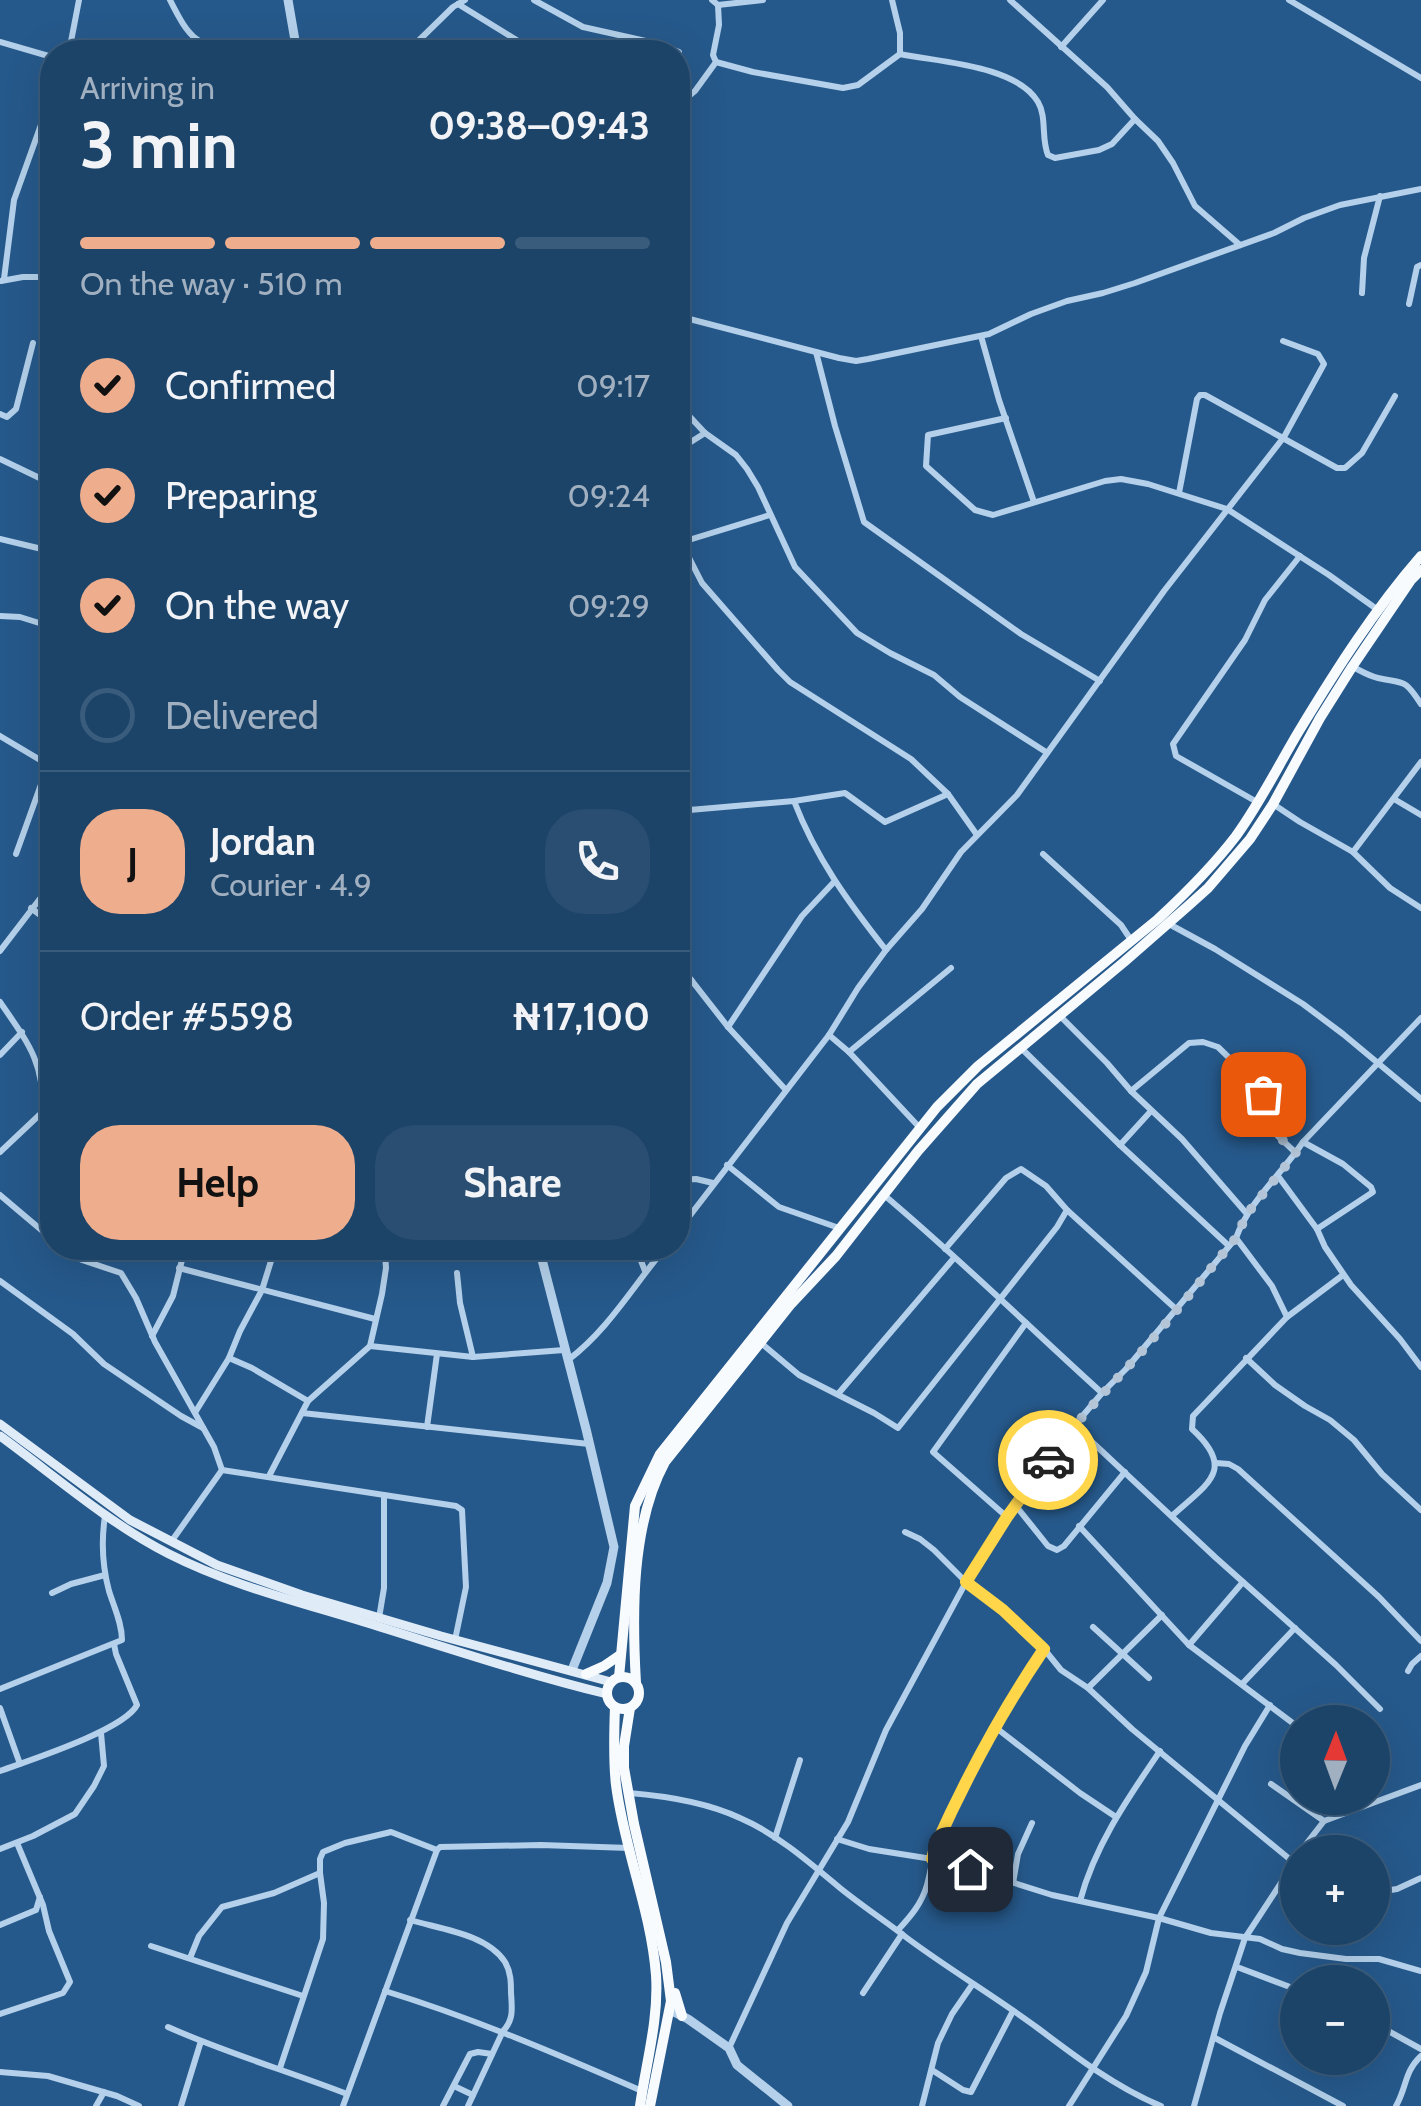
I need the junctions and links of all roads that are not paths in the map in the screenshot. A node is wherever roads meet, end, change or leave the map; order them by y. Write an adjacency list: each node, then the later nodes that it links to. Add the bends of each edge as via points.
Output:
1 (170, 0): 13 (street)
2 (288, 0): 14 (street)
3 (534, 0): 17 (street, via 583,27)
4 (762, 0): 11 (street)
5 (892, 0): 21 (street)
6 (1010, 0): 19 (street)
7 (1103, 0): 19 (street)
8 (1289, 0): 23 (street)
9 (77, 1): 12 (street)
10 (461, 2): 15 (street); 16 (street)
11 (715, 2): 22 (street)
12 (71, 40)
13 (196, 40)
14 (295, 40)
15 (420, 40)
16 (518, 40)
17 (640, 40)
18 (0, 42): 20 (street)
19 (1061, 47): 25 (street)
20 (40, 54)
21 (900, 54): 22 (street, via 858,85 843,88); 25 (street, via 995,73 1024,87 1041,108 1044,147 1054,158 1112,144)
22 (716, 62): 24 (street)
23 (1421, 78)
24 (690, 95)
25 (1135, 120): 29 (street, via 1158,141 1195,206)
26 (40, 127): 32 (street, via 14,200)
27 (1421, 189): 28 (street)
28 (1380, 196): 29 (street, via 1340,204); 33 (street)
29 (1240, 244): 36 (street)
30 (1421, 265): 34 (street)
31 (40, 277): 32 (street)
32 (2, 280)
33 (1362, 292)
34 (1409, 304)
35 (690, 319): 39 (street)
36 (981, 336): 39 (street, via 856,360); 43 (street)
37 (1283, 341): 45 (street, via 1318,354 1324,364)
38 (32, 343): 41 (street, via 16,409)
39 (816, 352): 65 (street, via 864,522 1021,634)
40 (1394, 396): 45 (street, via 1362,453 1345,468)
41 (0, 414)
42 (690, 417): 44 (street)
43 (1006, 418): 50 (street); 50 (street, via 928,435 926,466 981,514)
44 (704, 433): 46 (street); 52 (street, via 736,455)
45 (1284, 437): 49 (street, via 1200,395); 51 (street)
46 (690, 442)
47 (0, 458): 48 (street)
48 (40, 478)
49 (1179, 493): 50 (street, via 1121,479); 51 (street)
50 (1034, 502)
51 (1227, 509): 56 (street); 65 (street)
52 (770, 515): 54 (street); 68 (street, via 794,567 857,633 934,675)
53 (0, 539): 55 (street)
54 (690, 540)
55 (40, 549)
56 (1300, 556): 61 (street); 75 (street, via 1173,744 1176,756)
57 (1421, 556): 61 (main road)
58 (690, 562): 72 (street, via 790,682 911,759)
59 (1421, 570): 60 (main road)
60 (1416, 581): 64 (main road)
61 (1378, 610): 75 (main road)
62 (0, 616): 63 (street)
63 (40, 623)
64 (1352, 667): 66 (street, via 1401,680); 76 (main road)
65 (1100, 680): 68 (street)
66 (1421, 704)
67 (0, 736): 69 (street)
68 (1046, 752): 79 (street)
69 (40, 760)
70 (1421, 762): 73 (street)
71 (40, 792): 81 (street)
72 (948, 794): 74 (street, via 885,822 848,794); 79 (street)
73 (1394, 799): 78 (street); 80 (street)
74 (794, 801): 77 (street); 83 (street)
75 (1258, 803): 89 (main road, via 1181,897)
76 (1274, 804): 80 (street); 88 (main road, via 1208,888)
77 (690, 809)
78 (1421, 815)
79 (978, 835): 90 (street)
80 (1353, 852): 86 (street)
81 (16, 854)
82 (1043, 854): 89 (street)
83 (834, 882): 90 (street); 98 (street, via 802,916)
84 (40, 898): 85 (street)
85 (31, 908): 87 (street); 91 (street)
86 (1421, 908)
87 (40, 915)
88 (1168, 924): 96 (main road); 104 (street, via 1303,1004)
89 (1130, 940): 111 (main road, via 978,1066)
90 (886, 950): 100 (street)
91 (0, 951)
92 (951, 968): 102 (street)
93 (690, 978): 94 (street)
94 (692, 981): 98 (street)
95 (0, 1002): 99 (street)
96 (1058, 1014): 101 (main road); 107 (street)
97 (1421, 1018): 104 (street)
98 (728, 1027): 106 (street)
99 (22, 1032): 103 (street); 105 (street)
100 (829, 1034): 102 (street); 106 (street)
101 (1020, 1048): 113 (street); 120 (main road, via 977,1084)
102 (849, 1052): 111 (street)
103 (0, 1056)
104 (1379, 1065): 108 (street); 112 (street)
105 (40, 1073)
106 (785, 1090): 116 (street)
107 (1131, 1092): 109 (street); 115 (street, via 1189,1044 1218,1047 1256,1084 1266,1124)
108 (1421, 1099)
109 (1152, 1112): 113 (street); 123 (street)
110 (40, 1116): 114 (street)
111 (920, 1128): 125 (main road)
112 (1304, 1142): 115 (street); 126 (street, via 1343,1164 1373,1192)
113 (1120, 1145): 129 (street)
114 (0, 1152)
115 (1296, 1153): 117 (street)
116 (727, 1165): 119 (street); 125 (street, via 779,1207)
117 (1278, 1176): 123 (street); 126 (street)
118 (690, 1179): 119 (street)
119 (713, 1183): 124 (street)
120 (883, 1194): 130 (street); 151 (main road)
121 (0, 1195): 127 (street)
122 (1066, 1210): 130 (street, via 1020,1170); 145 (street); 146 (street)
123 (1247, 1214): 128 (street)
124 (690, 1215)
125 (839, 1228): 197 (main road, via 647,1477 635,1506)
126 (1317, 1229): 142 (street)
127 (40, 1230)
128 (1236, 1238): 129 (street); 147 (street)
129 (1229, 1246): 146 (street)
130 (945, 1249): 131 (street)
131 (954, 1258): 145 (street); 160 (street)
132 (82, 1260): 150 (street, via 121,1273)
133 (181, 1260): 139 (street)
134 (271, 1260): 144 (street)
135 (385, 1260): 148 (street)
136 (541, 1260): 154 (street)
137 (641, 1260): 140 (street)
138 (655, 1260): 140 (street)
139 (179, 1268): 144 (street); 150 (street)
140 (645, 1271): 154 (street, via 580,1351)
141 (456, 1273): 155 (street)
142 (1343, 1275): 147 (street); 158 (street)
143 (0, 1281): 167 (street, via 104,1364)
144 (262, 1290): 148 (street); 156 (street)
145 (1000, 1299): 149 (street); 160 (street, via 898,1428)
146 (1177, 1310): 159 (street)
147 (1287, 1316): 157 (street)
148 (376, 1319): 152 (street)
149 (1026, 1323): 159 (street); 179 (street, via 933,1452)
150 (152, 1336): 162 (street)
151 (761, 1343): 160 (street, via 800,1375); 203 (main road, via 654,1484 638,1563)
152 (370, 1346): 153 (street); 161 (street)
153 (437, 1354): 155 (street); 166 (street)
154 (566, 1355): 155 (street); 169 (street)
155 (473, 1356)
156 (229, 1358): 161 (street); 162 (street)
157 (1246, 1358): 170 (street, via 1192,1416 1192,1429); 176 (street, via 1354,1440)
158 (1421, 1367)
159 (1102, 1392): 165 (street)
160 (838, 1394)
161 (308, 1401): 163 (street)
162 (195, 1412): 167 (street)
163 (302, 1412): 166 (street); 173 (street)
164 (0, 1424): 182 (main road)
165 (1076, 1426): 172 (street); 175 (street)
166 (427, 1427): 169 (street)
167 (204, 1428): 171 (street)
168 (0, 1436): 177 (main road)
169 (590, 1444): 199 (street, via 613,1556)
170 (1216, 1463): 178 (street, via 1208,1484); 192 (street, via 1238,1469)
171 (222, 1470): 173 (street); 182 (street)
172 (1125, 1472): 178 (street); 180 (street)
173 (269, 1476): 174 (street)
174 (384, 1496): 188 (street); 191 (street, via 462,1510 466,1586)
175 (1016, 1506): 179 (street); 180 (street, via 1057,1550)
176 (1420, 1507)
177 (105, 1514): 183 (street); 205 (main road, via 165,1552 221,1576 550,1680)
178 (1173, 1516): 185 (street)
179 (1007, 1517): 184 (street)
180 (1079, 1526): 187 (street)
181 (905, 1532): 184 (street)
182 (171, 1543): 188 (main road)
183 (106, 1575): 186 (street); 193 (street, via 122,1631)
184 (966, 1582): 195 (street); 230 (street, via 886,1730)
185 (1243, 1582): 190 (street); 194 (street)
186 (52, 1592)
187 (1162, 1615): 194 (street); 196 (street)
188 (379, 1618): 191 (main road)
189 (1093, 1627): 196 (street)
190 (1295, 1628): 204 (street); 208 (street)
191 (455, 1640): 199 (main road)
192 (1421, 1641)
193 (114, 1644): 207 (street); 215 (street, via 137,1704)
194 (1190, 1645): 204 (street)
195 (1044, 1649): 206 (street); 214 (street)
196 (1124, 1653): 202 (street); 206 (street)
197 (620, 1655): 201 (main road); 205 (main road)
198 (1421, 1656): 200 (street)
199 (572, 1670): 201 (main road)
200 (1408, 1670)
201 (586, 1674): 205 (main road)
202 (1149, 1678)
203 (636, 1682): 205 (main road, via 628,1677); 212 (main road, via 640,1694)
204 (1243, 1683): 209 (street)
205 (612, 1684): 210 (main road, via 608,1699)
206 (1088, 1688): 216 (street)
207 (0, 1690)
208 (1376, 1705)
209 (1270, 1706): 213 (street); 223 (street)
210 (616, 1707): 212 (main road); 224 (main road, via 614,1764)
211 (0, 1708): 218 (street)
212 (630, 1708): 222 (main road, via 623,1756)
213 (1280, 1713)
214 (995, 1727): 225 (street); 236 (street)
215 (101, 1733): 218 (street); 231 (street, via 104,1766 75,1814)
216 (1160, 1750): 223 (street); 225 (street)
217 (800, 1760): 229 (street)
218 (20, 1764): 219 (street)
219 (0, 1771)
220 (1271, 1784): 226 (street)
221 (1421, 1785): 226 (street)
222 (629, 1793): 224 (main road); 229 (street, via 719,1810)
223 (1218, 1801): 232 (street); 245 (street)
224 (626, 1809): 233 (main road); 252 (main road)
225 (1116, 1817): 244 (street)
226 (1324, 1822): 228 (street)
227 (1032, 1823): 240 (street)
228 (1315, 1835)
229 (775, 1838): 237 (street)
230 (837, 1839): 236 (street); 237 (street)
231 (17, 1843): 234 (street); 243 (street)
232 (1280, 1847)
233 (630, 1848): 235 (street); 260 (main road, via 653,1957)
234 (0, 1849)
235 (437, 1850): 238 (street, via 383,1833 323,1852); 246 (street)
236 (932, 1859): 240 (street); 248 (street, via 928,1884)
237 (820, 1869): 248 (street); 270 (street)
238 (320, 1873): 251 (street, via 222,1907); 259 (street, via 323,1939)
239 (1421, 1878): 242 (street)
240 (1012, 1883): 244 (street)
241 (1280, 1885): 249 (street)
242 (1390, 1890)
243 (40, 1898): 247 (street, via 36,1910); 262 (street, via 70,1982 64,1993)
244 (1080, 1900): 245 (street)
245 (1159, 1918): 249 (street); 274 (street, via 1146,1972)
246 (410, 1920): 257 (street); 266 (street, via 477,1940 505,1962 513,2010)
247 (0, 1925)
248 (900, 1932): 256 (street); 258 (street)
249 (1245, 1938): 253 (street); 254 (street)
250 (151, 1946): 251 (street)
251 (190, 1958): 259 (street)
252 (667, 1967): 263 (main road); 264 (main road)
253 (1236, 1967): 255 (street); 268 (street)
254 (1421, 1972)
255 (1280, 1983)
256 (972, 1984): 261 (street); 275 (street, via 938,2043)
257 (385, 1991): 266 (street); 280 (street)
258 (864, 1994)
259 (303, 1996): 273 (street)
260 (655, 2008): 263 (street); 278 (main road)
261 (1013, 2010): 274 (street); 275 (street, via 971,2092)
262 (0, 2014)
263 (668, 2014): 264 (main road, via 677,2021); 289 (main road)
264 (685, 2017): 270 (street)
265 (168, 2027): 269 (street)
266 (503, 2031): 272 (street); 278 (street)
267 (1390, 2033): 271 (street)
268 (1215, 2038): 294 (street); 295 (street)
269 (200, 2042): 273 (street); 284 (street)
270 (729, 2048): 290 (street, via 737,2065)
271 (1421, 2052): 296 (street)
272 (492, 2054): 277 (street, via 470,2054); 281 (street)
273 (280, 2068): 280 (street)
274 (1094, 2068): 292 (street); 293 (street)
275 (932, 2070): 291 (street)
276 (0, 2072): 279 (street, via 48,2076)
277 (454, 2086): 281 (street); 286 (street)
278 (642, 2091): 288 (main road)
279 (104, 2092): 282 (street); 283 (street)
280 (347, 2094): 285 (street)
281 (473, 2095): 287 (street)
282 (96, 2106)
283 (138, 2106)
284 (181, 2106)
285 (343, 2106)
286 (443, 2106)
287 (469, 2106)
288 (640, 2106)
289 (650, 2106)
290 (788, 2106)
291 (922, 2106)
292 (1069, 2106)
293 (1161, 2106)
294 (1194, 2106)
295 (1343, 2106)
296 (1396, 2106)

